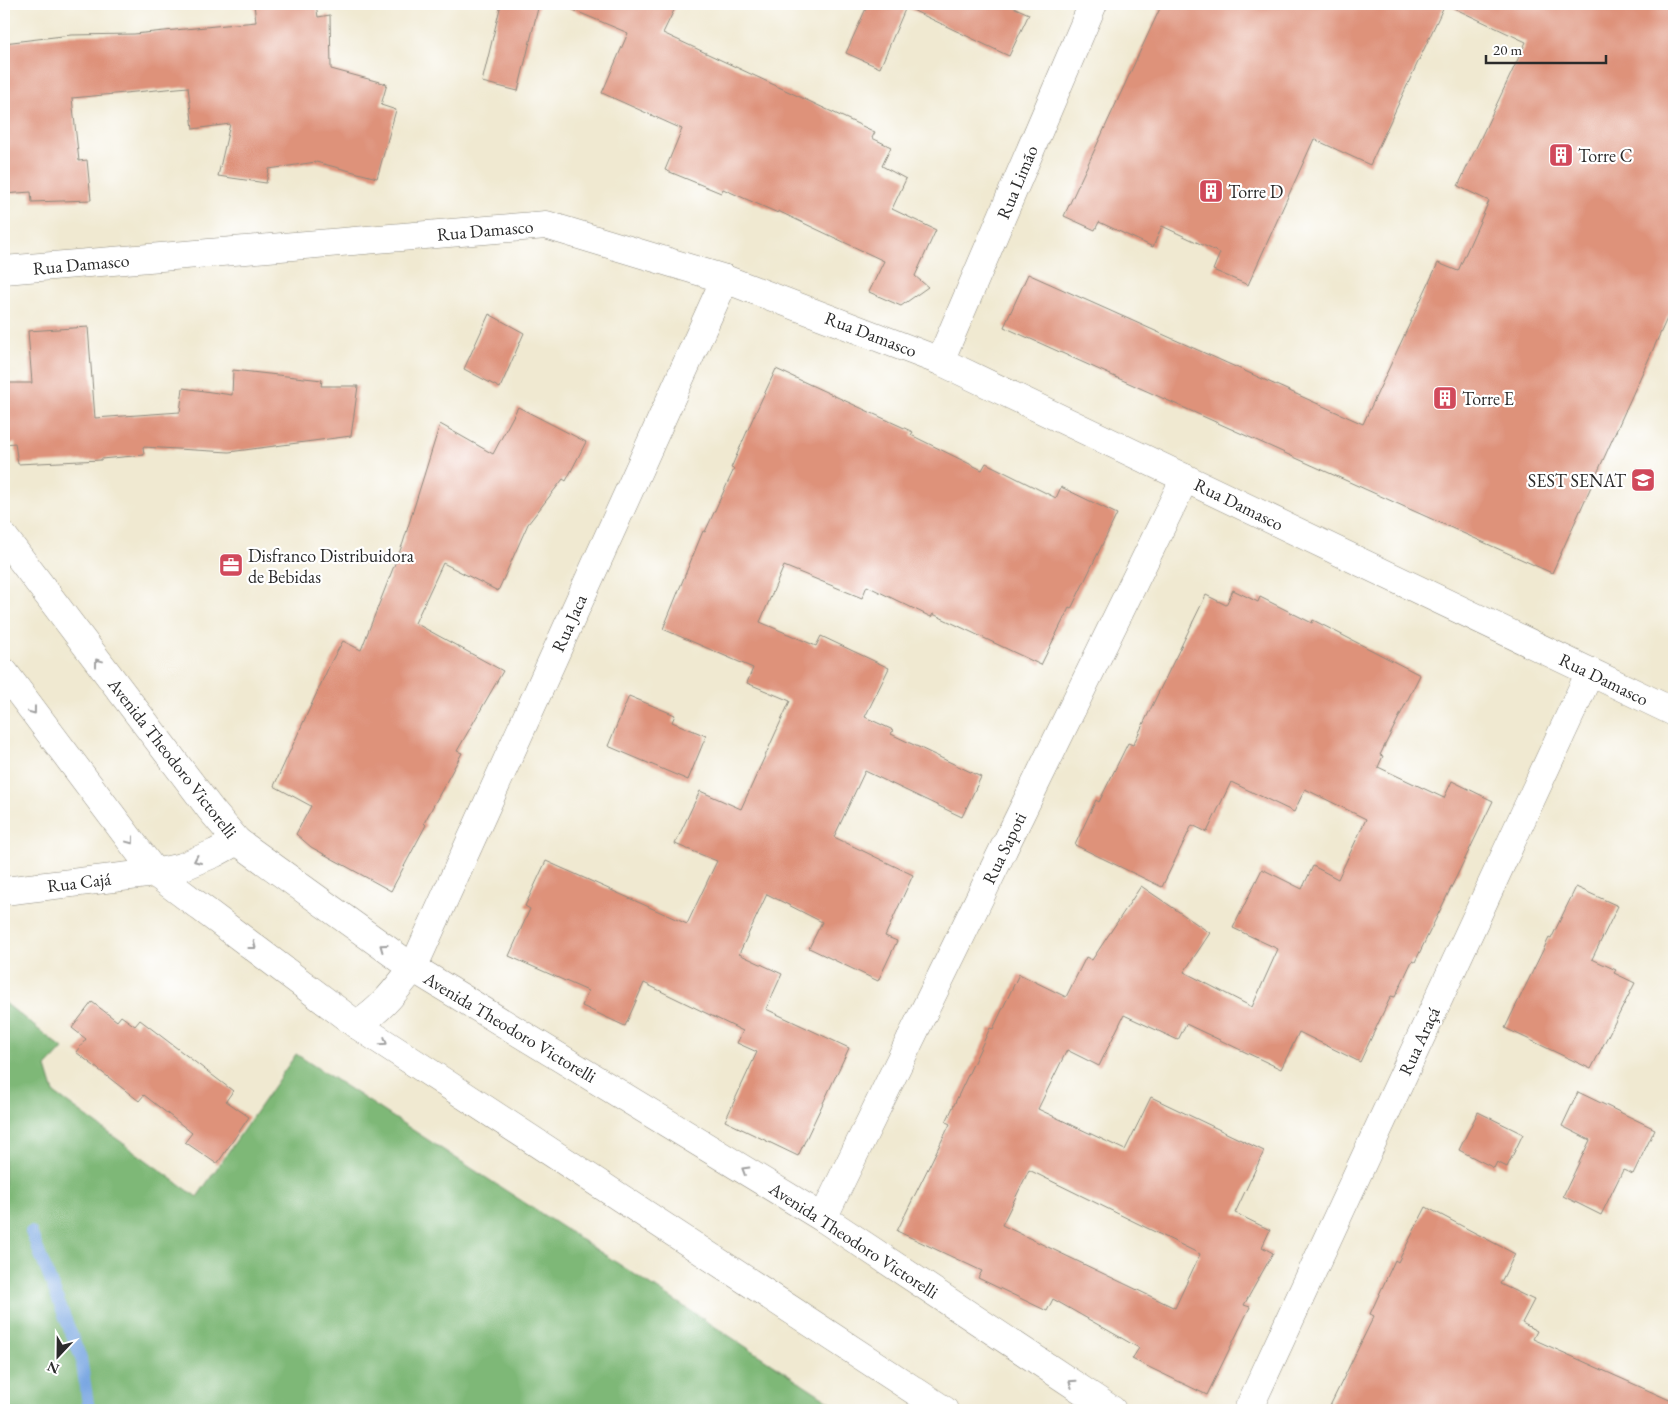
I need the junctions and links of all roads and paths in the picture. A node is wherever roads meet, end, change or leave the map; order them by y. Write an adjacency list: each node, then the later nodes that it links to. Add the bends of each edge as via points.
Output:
1 (1093, 4): 4 (street, Rua Limão)
2 (4, 270): 3 (street, Rua Damasco, via 546,225)
3 (725, 279): 4 (street, Rua Damasco); 13 (street, Rua Jaca)
4 (940, 360): 5 (street, Rua Damasco)
5 (1185, 478): 8 (street, Rua Damasco); 15 (street, Rua Sapoti)
6 (4, 537): 10 (street, Avenida Theodoro Victorelli, one-way to 6)
7 (4, 672): 11 (street, one-way to 11)
8 (1590, 672): 9 (street, Rua Damasco); 18 (street, Rua Araçá)
9 (1674, 712)
10 (237, 841): 11 (street, Rua Cajá, one-way to 11, via 182,867); 13 (street, Avenida Theodoro Victorelli, one-way to 10)
11 (155, 873): 12 (street, Rua Cajá); 14 (street, one-way to 14)
12 (4, 891)
13 (413, 968): 14 (street, Rua Jaca, via 387,1002); 15 (street, Avenida Theodoro Victorelli, one-way to 13)
14 (358, 1025): 16 (street, one-way to 16)
15 (823, 1218): 17 (street, Avenida Theodoro Victorelli, one-way to 15)
16 (944, 1410)
17 (1112, 1410)
18 (1248, 1410)

